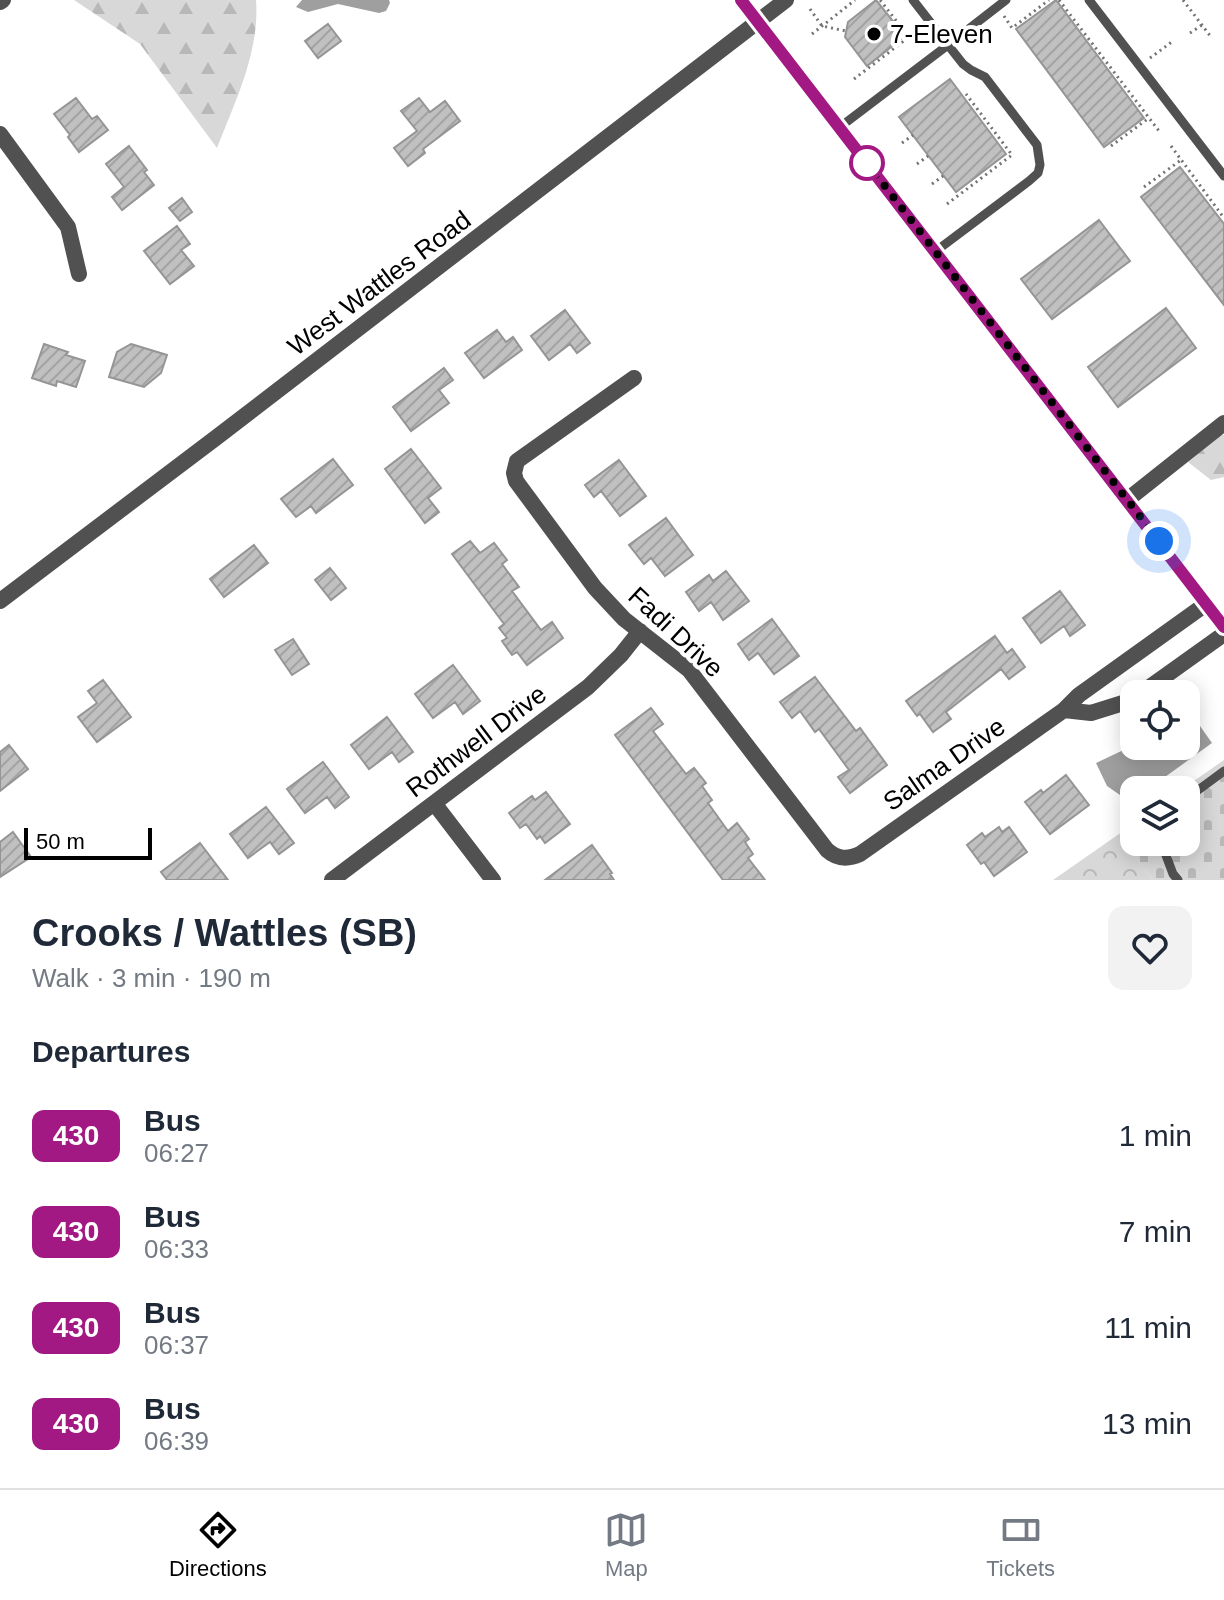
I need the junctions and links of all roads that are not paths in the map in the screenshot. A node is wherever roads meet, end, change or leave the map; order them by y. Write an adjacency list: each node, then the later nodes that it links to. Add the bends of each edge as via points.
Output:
1 (741, 0): 6 (main road)
2 (786, 0): 6 (street, West Wattles Road)
3 (913, 0): 7 (lane)
4 (1006, 0): 7 (lane)
5 (1089, 0): 10 (lane)
6 (758, 22): 8 (main road); 16 (street, West Wattles Road)
7 (948, 45): 8 (lane); 11 (lane, via 963,64 985,77 1037,145 1040,165 1029,181)
8 (840, 127): 11 (main road)
9 (0, 134): 12 (street, via 68,227)
10 (1224, 176)
11 (936, 251): 15 (main road)
12 (79, 274)
13 (634, 378): 19 (street, Fadi Drive, via 517,461 514,473 595,588)
14 (1224, 423): 15 (street)
15 (1127, 500): 17 (main road)
16 (0, 601)
17 (1206, 604): 18 (main road); 23 (street, Salma Drive)
18 (1224, 627)
19 (640, 631): 26 (street, Rothwell Drive, via 588,687); 28 (street, Fadi Drive, via 689,670 827,850)
20 (1224, 634): 21 (street)
21 (1160, 680)
22 (1120, 704): 23 (street, via 1091,713)
23 (1064, 710): 28 (street, Salma Drive)
24 (1224, 771): 25 (lane)
25 (1200, 789)
26 (434, 803): 29 (street, Rothwell Drive); 30 (street)
27 (1166, 856): 31 (lane)
28 (852, 857)
29 (332, 880)
30 (493, 880)
31 (1178, 880)

